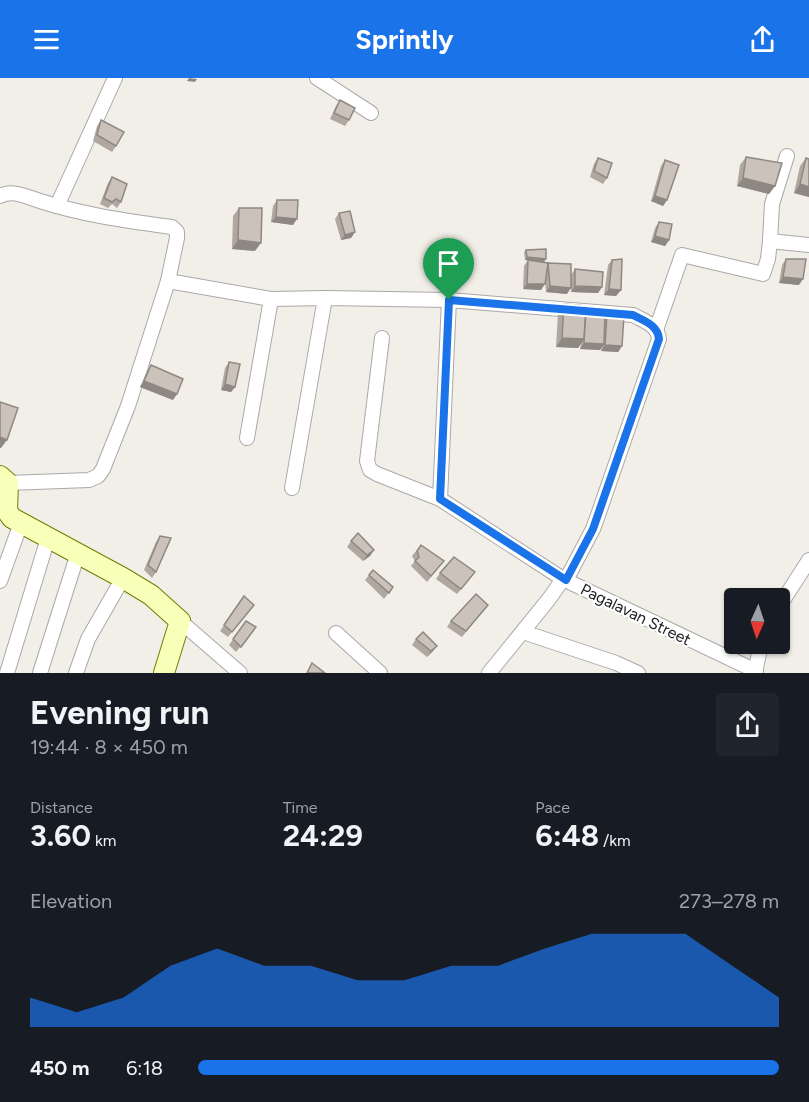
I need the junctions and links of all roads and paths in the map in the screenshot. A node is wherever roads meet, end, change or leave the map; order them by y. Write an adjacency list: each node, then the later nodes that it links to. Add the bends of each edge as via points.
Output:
1 (115, 78): 7 (street)
2 (317, 78): 3 (street)
3 (332, 82): 4 (street)
4 (372, 113)
5 (787, 156): 8 (street, via 772,204)
6 (0, 196): 7 (street, via 15,193)
7 (57, 207): 10 (street, via 172,227 177,238)
8 (770, 241): 9 (street); 14 (street, via 763,274 682,255)
9 (809, 244)
10 (168, 280): 12 (street); 17 (street, via 128,406 98,476 89,480)
11 (325, 298): 12 (street); 13 (street); 18 (street)
12 (271, 299): 16 (street)
13 (449, 300): 14 (street, via 633,315); 19 (street)
14 (656, 330): 25 (street, via 659,339 593,529)
15 (382, 338): 19 (street, Pagalavan Street, via 367,461 370,470)
16 (247, 438)
17 (4, 479): 20 (street)
18 (292, 488)
19 (440, 499): 25 (street, Pagalavan Street)
20 (9, 516): 21 (street); 26 (street)
21 (48, 538): 22 (street); 33 (street)
22 (78, 553): 24 (street); 34 (street)
23 (809, 560): 27 (street)
24 (123, 578): 28 (street); 35 (street, via 88,639)
25 (564, 580): 29 (street); 32 (street, Pagalavan Street)
26 (0, 581)
27 (790, 589)
28 (180, 621): 36 (street); 37 (street)
29 (523, 632): 39 (street); 40 (street)
30 (336, 633): 38 (street)
31 (759, 654): 32 (street)
32 (755, 672)
33 (8, 673)
34 (40, 673)
35 (76, 673)
36 (164, 673)
37 (240, 673)
38 (380, 673)
39 (489, 673)
40 (638, 673)

